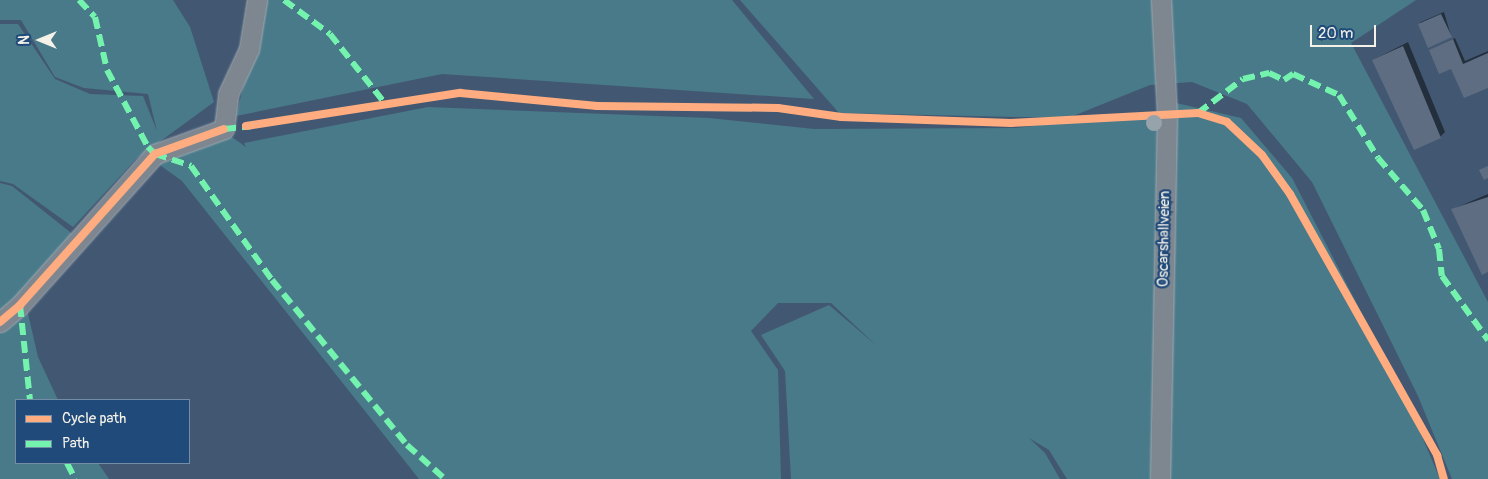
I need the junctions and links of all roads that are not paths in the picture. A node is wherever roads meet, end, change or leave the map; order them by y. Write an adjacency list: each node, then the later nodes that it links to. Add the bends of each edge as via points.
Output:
1 (257, 0): 3 (street, via 249,49 228,94 224,129 155,154 20,306)
2 (1161, 0): 4 (street, Oscarshallveien, via 1167,115)
3 (0, 322)
4 (1160, 479)

